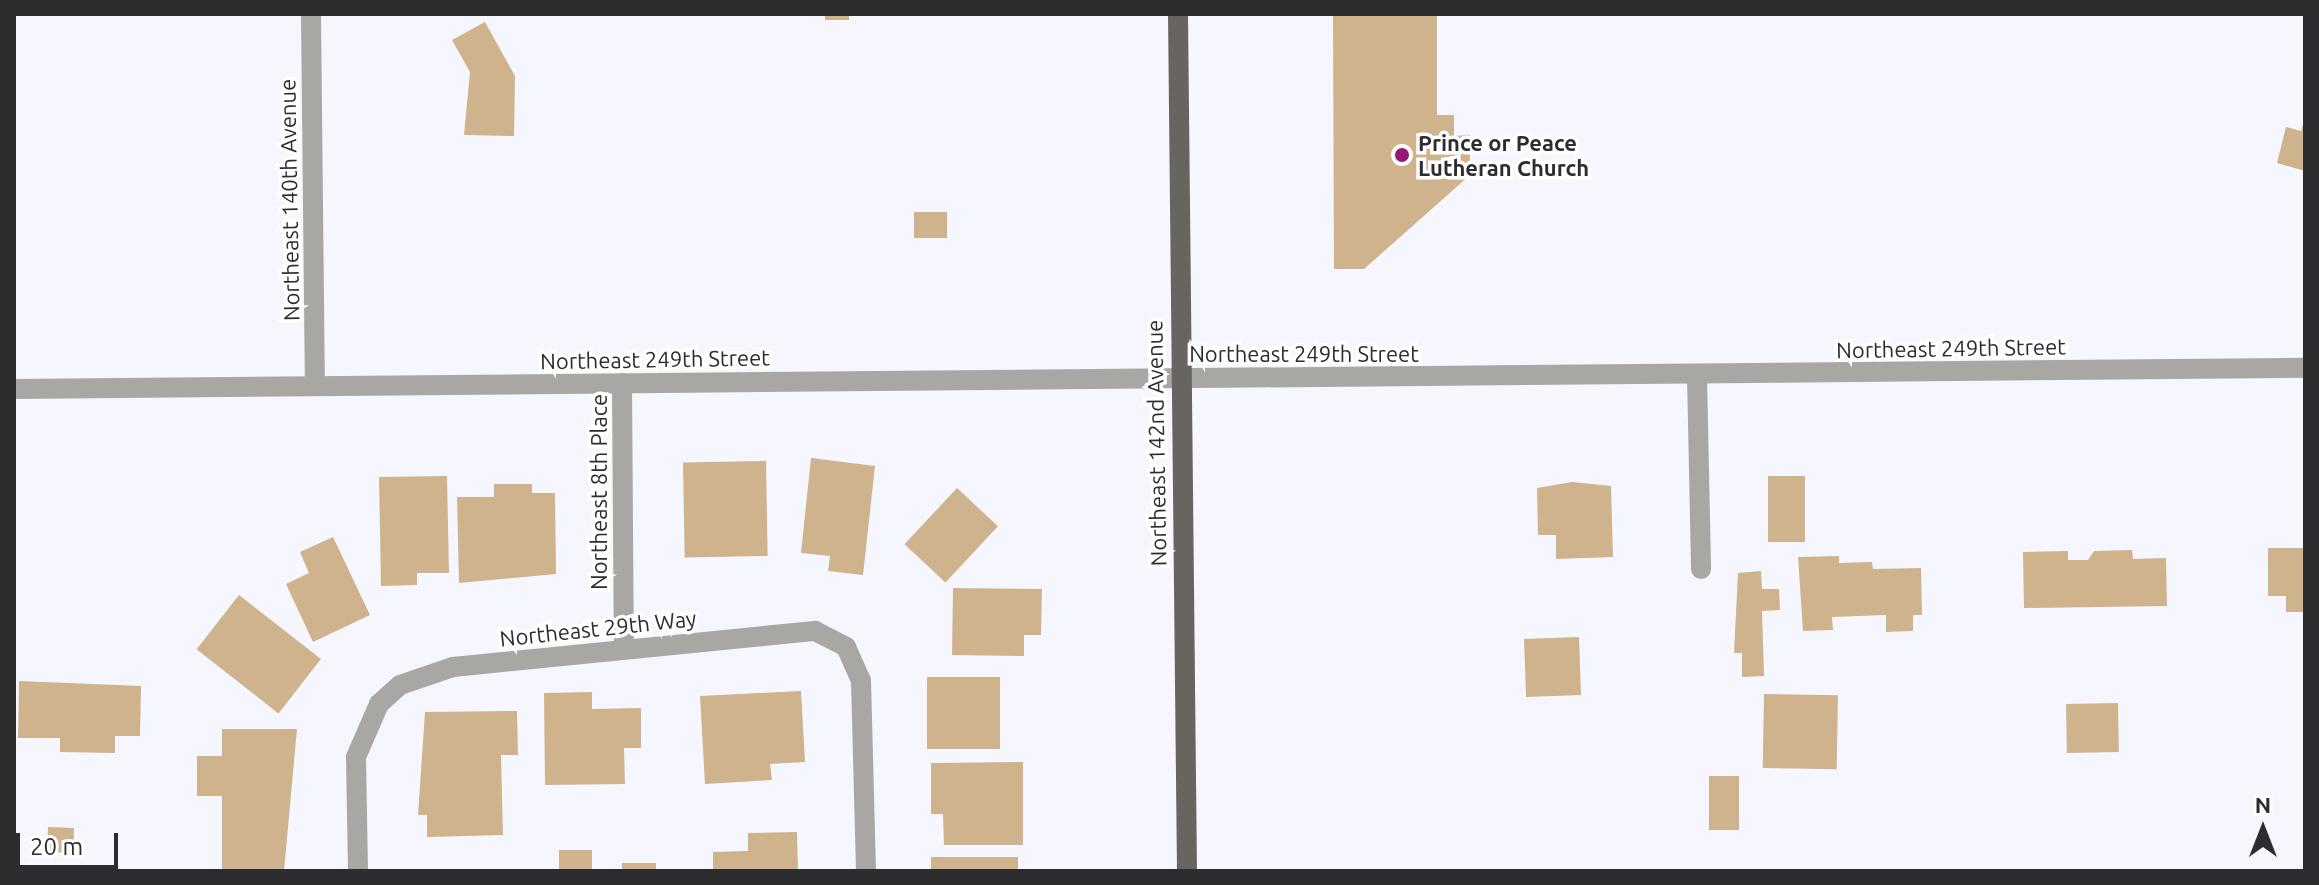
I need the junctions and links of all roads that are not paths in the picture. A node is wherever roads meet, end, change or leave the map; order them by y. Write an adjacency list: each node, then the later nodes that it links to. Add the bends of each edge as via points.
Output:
1 (311, 14): 7 (street, Northeast 140th Avenue)
2 (1178, 14): 5 (main road, Northeast 142nd Avenue)
3 (2305, 368): 4 (street, Northeast 249th Street)
4 (1697, 375): 5 (street, Northeast 249th Street); 9 (street)
5 (1179, 378): 6 (street, Northeast 249th Street); 13 (main road, Northeast 142nd Avenue)
6 (622, 383): 7 (street, Northeast 249th Street); 10 (street, Northeast 8th Place)
7 (315, 386): 8 (street, Northeast 249th Street)
8 (14, 389)
9 (1701, 569)
10 (624, 649): 11 (street, Northeast 29th Way, via 425,672 379,704 356,757); 12 (street, Northeast 29th Way, via 797,631 832,636 857,662 861,680)
11 (358, 871)
12 (866, 871)
13 (1187, 871)

